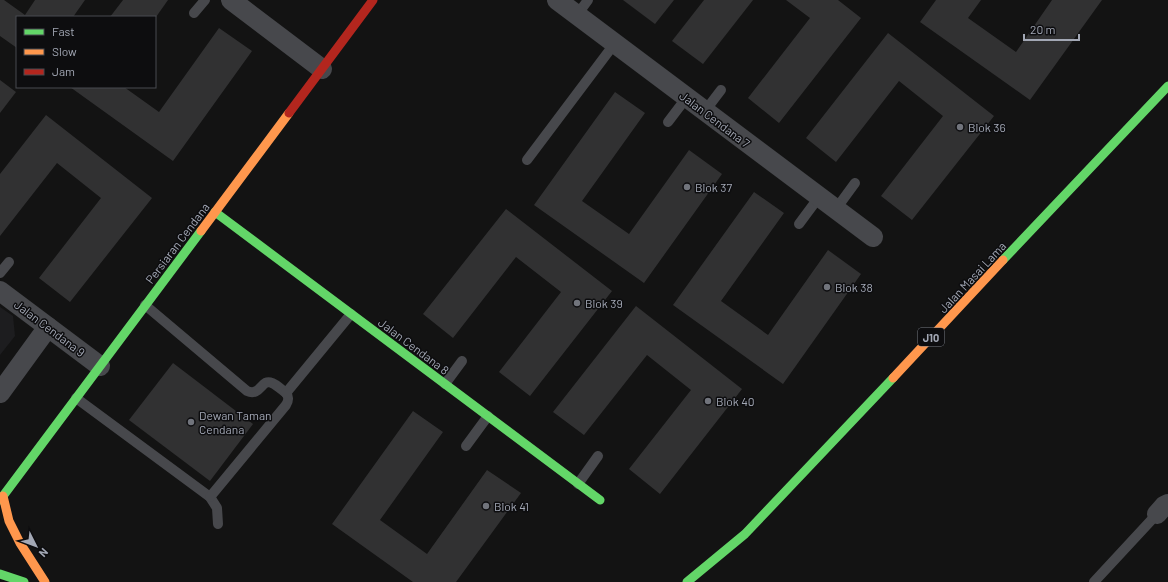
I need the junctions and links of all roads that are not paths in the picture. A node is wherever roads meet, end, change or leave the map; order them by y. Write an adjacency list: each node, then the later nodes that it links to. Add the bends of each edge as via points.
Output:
1 (205, 0): 6 (lane)
2 (231, 0): 8 (street)
3 (373, 0): 8 (street, Persiaran Cendana)
4 (557, 0): 5 (street, Jalan Cendana 7)
5 (583, 7): 7 (street, Jalan Cendana 7)
6 (194, 13)
7 (614, 43): 11 (street, Jalan Cendana 7); 14 (lane)
8 (322, 69): 18 (street, Persiaran Cendana)
9 (1168, 86): 45 (street, Jalan Masai Lama / J10, via 745,534)
10 (721, 90): 12 (lane)
11 (687, 97): 12 (street, Jalan Cendana 7); 13 (lane)
12 (705, 111): 16 (street, Jalan Cendana 7)
13 (668, 122)
14 (527, 160)
15 (855, 183): 17 (lane)
16 (819, 196): 17 (street, Jalan Cendana 7); 19 (lane)
17 (836, 209): 20 (street, Jalan Cendana 7)
18 (215, 212): 24 (street, Persiaran Cendana); 25 (street, Jalan Cendana 8)
19 (799, 224)
20 (873, 237)
21 (9, 262): 22 (lane)
22 (0, 273)
23 (0, 291): 26 (street, Jalan Cendana 9)
24 (146, 305): 28 (street, Persiaran Cendana); 31 (lane, via 247,391 255,392 266,382 270,382)
25 (351, 314): 29 (street, Jalan Cendana 8); 31 (lane)
26 (48, 327): 28 (street, Jalan Cendana 9); 30 (street)
27 (462, 361): 29 (lane)
28 (100, 366): 32 (street, Persiaran Cendana)
29 (445, 384): 33 (street, Jalan Cendana 8)
30 (0, 393)
31 (286, 393): 37 (lane, via 286,404)
32 (76, 398): 37 (lane); 38 (street, Persiaran Cendana)
33 (488, 416): 34 (lane); 36 (street, Jalan Cendana 8)
34 (466, 446)
35 (598, 456): 36 (lane)
36 (578, 484): 39 (street, Jalan Cendana 8)
37 (210, 497): 41 (lane, via 217,508)
38 (1, 498): 44 (street, via 20,543)
39 (600, 500)
40 (1162, 509): 46 (lane)
41 (218, 524)
42 (0, 574): 43 (street)
43 (24, 582)
44 (45, 582)
45 (687, 582)
46 (1094, 582)

